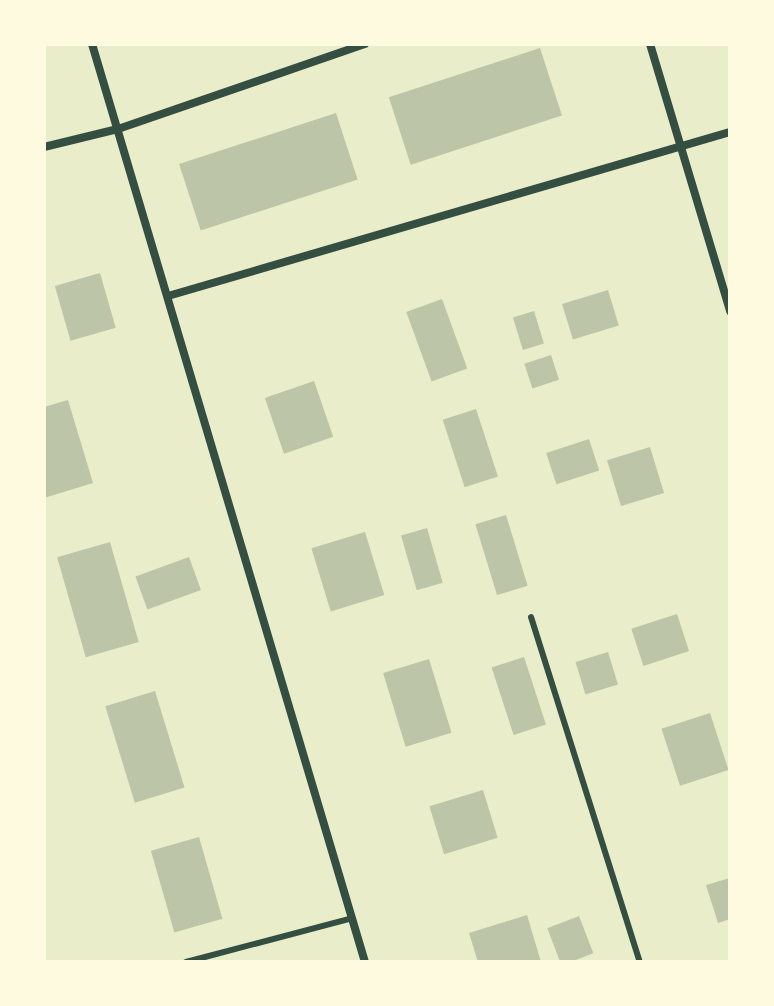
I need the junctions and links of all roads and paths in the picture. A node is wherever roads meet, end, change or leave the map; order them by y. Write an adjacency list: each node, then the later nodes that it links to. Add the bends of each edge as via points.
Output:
1 (92, 44): 4 (street)
2 (365, 44): 4 (street)
3 (650, 44): 7 (street)
4 (118, 129): 6 (street); 8 (street)
5 (730, 132): 7 (street)
6 (44, 147)
7 (681, 147): 8 (street); 9 (street)
8 (168, 296): 11 (street)
9 (730, 311)
10 (531, 617): 14 (lane)
11 (352, 918): 12 (lane); 13 (street)
12 (186, 962)
13 (365, 962)
14 (640, 962)

